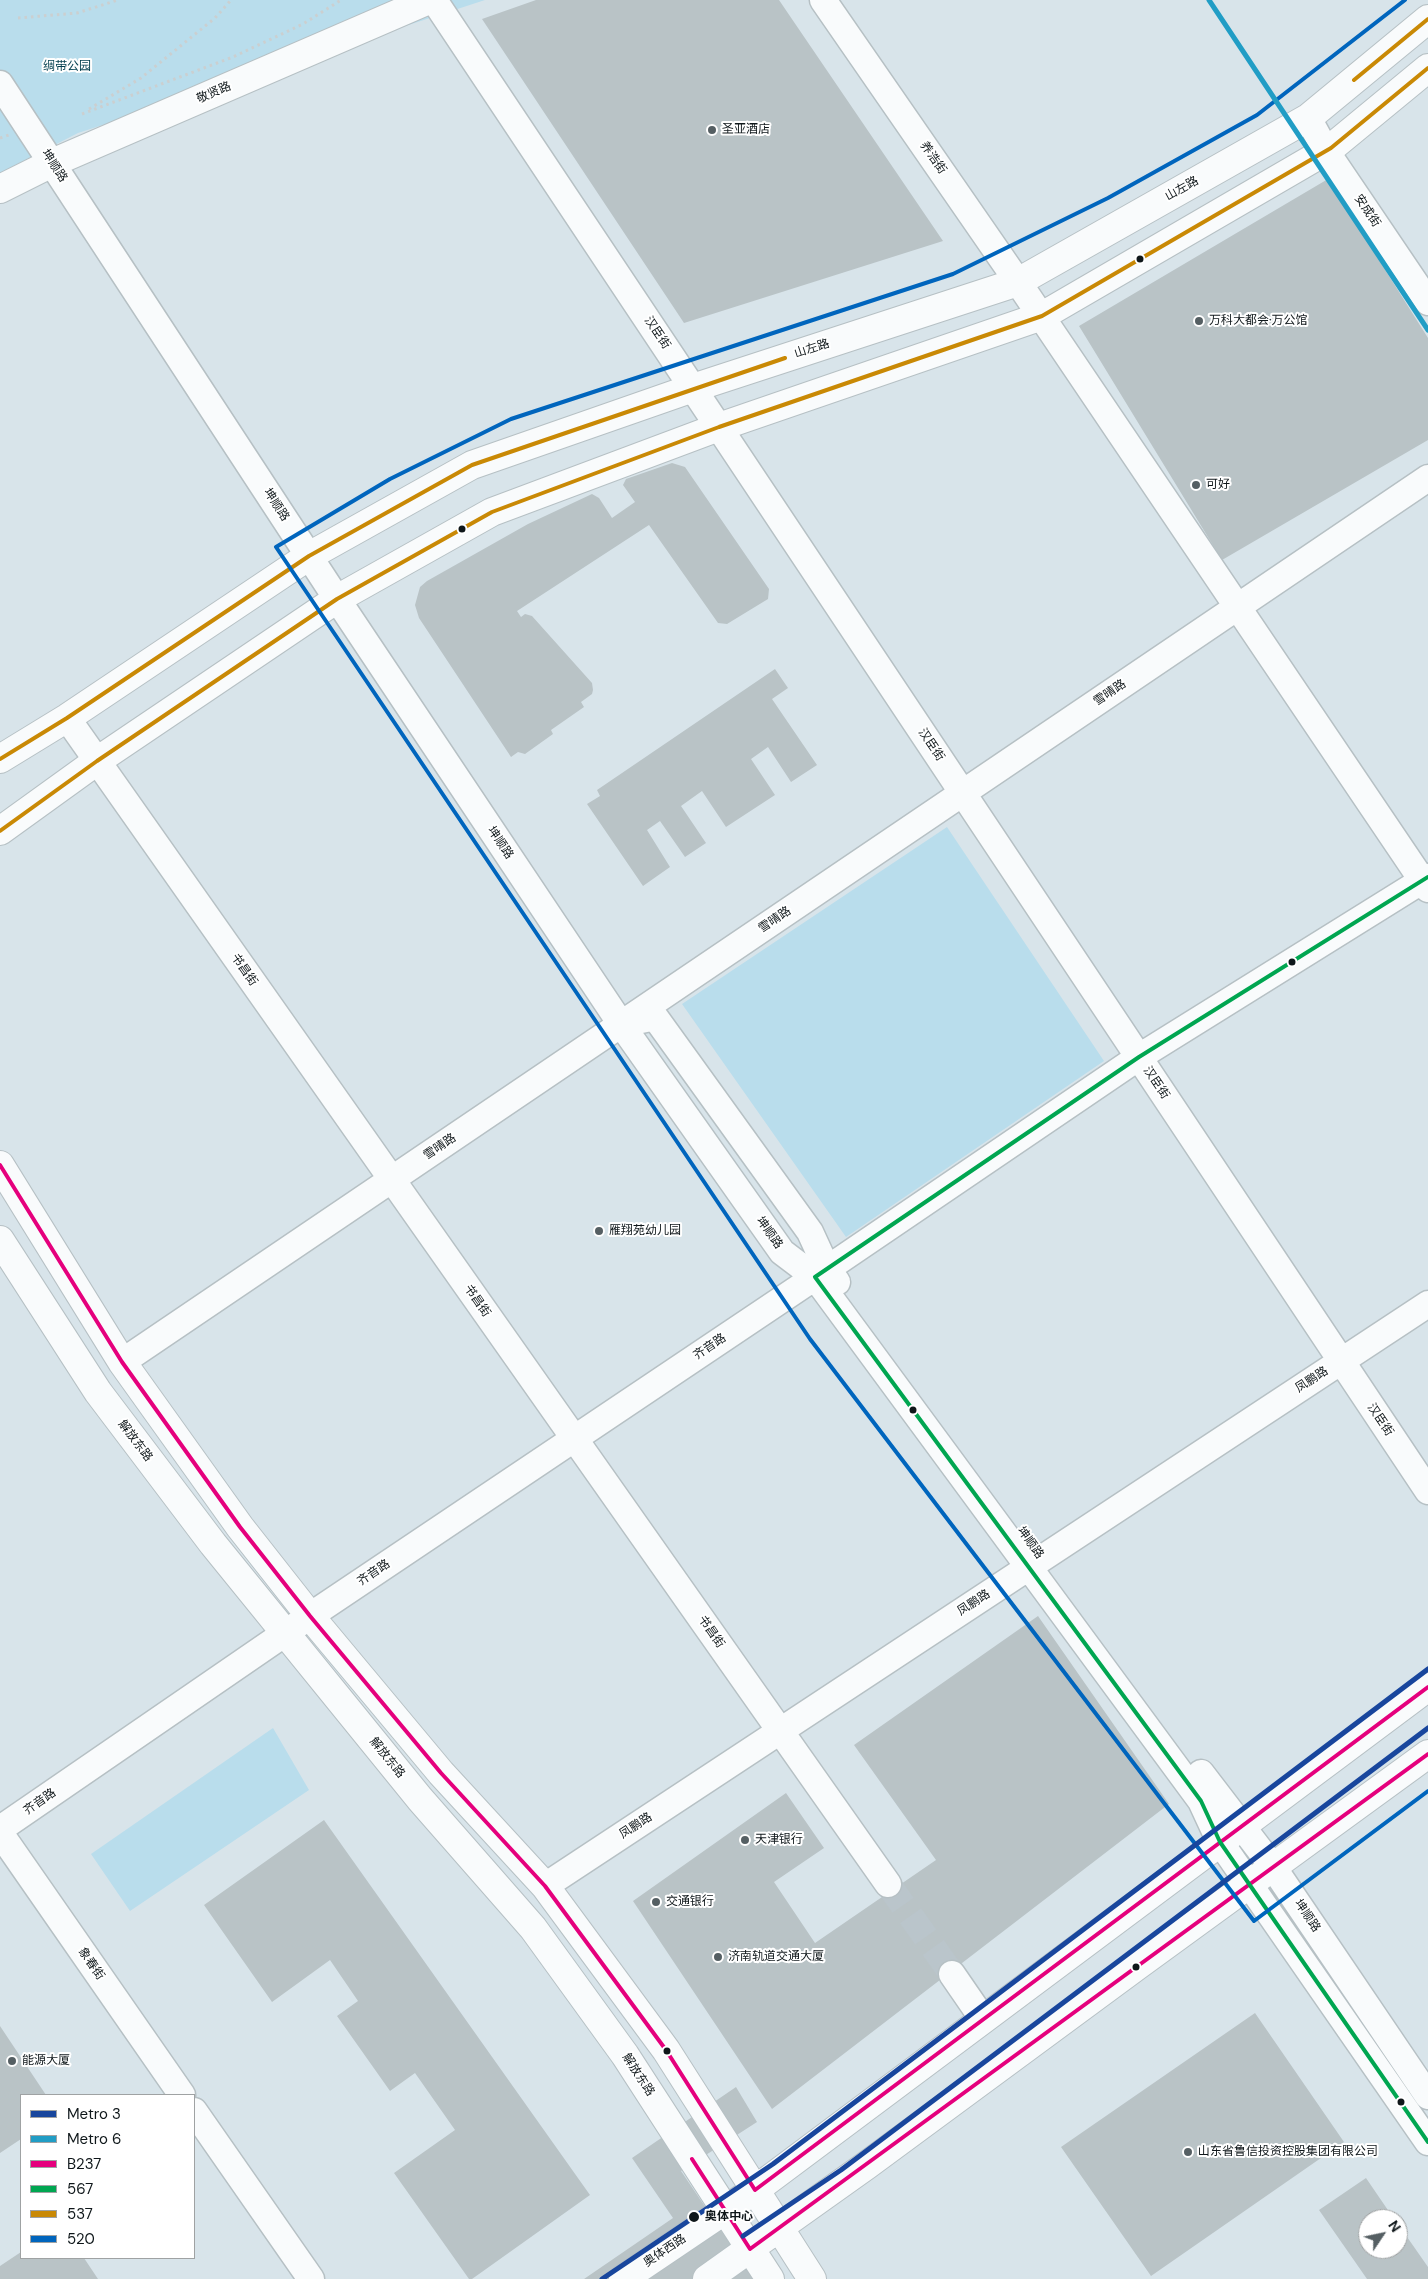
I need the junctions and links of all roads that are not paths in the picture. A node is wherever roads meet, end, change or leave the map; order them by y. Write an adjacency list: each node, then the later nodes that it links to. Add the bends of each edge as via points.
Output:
1 (429, 0): 9 (main road, 敬贤路)
2 (434, 0): 14 (street, 汉臣街)
3 (824, 0): 11 (street, 养浩街)
4 (1428, 19): 7 (main road, 山左路)
5 (1428, 68): 8 (main road)
6 (0, 84): 9 (street, 坤顺路)
7 (1308, 118): 8 (street, 安成街); 11 (main road, 山左路)
8 (1326, 151): 12 (street, 安成街); 13 (main road)
9 (52, 163): 10 (main road, 敬贤路); 17 (street, 坤顺路)
10 (0, 189)
11 (1018, 282): 13 (street, 养浩街); 14 (main road, 山左路)
12 (1428, 302)
13 (1042, 316): 15 (main road); 19 (street, 养浩街)
14 (693, 388): 15 (street, 汉臣街); 17 (main road, 山左路, via 472,465)
15 (718, 426): 18 (main road, via 492,512); 23 (street, 汉臣街)
16 (1428, 478): 19 (street, 雪晴路)
17 (309, 556): 18 (street, 坤顺路); 20 (main road, 山左路)
18 (337, 599): 22 (main road); 26 (street, 坤顺路)
19 (1238, 607): 23 (street, 雪晴路); 25 (street, 养浩街)
20 (67, 718): 21 (main road, 山左路); 22 (street, 书昌街)
21 (0, 759)
22 (97, 761): 24 (main road); 29 (street, 书昌街)
23 (963, 793): 26 (street, 雪晴路); 27 (street, 汉臣街)
24 (0, 831)
25 (1426, 882): 27 (street, 齐音路)
26 (621, 1024): 29 (street, 雪晴路); 31 (street, 坤顺路, via 782,1252); 31 (street, 坤顺路, via 655,1017 810,1232)
27 (1139, 1057): 31 (street, 齐音路); 33 (street, 汉臣街)
28 (0, 1165): 34 (main road)
29 (391, 1180): 34 (street, 雪晴路); 35 (street, 书昌街)
30 (0, 1240): 39 (main road, 解放东路, via 98,1392)
31 (821, 1273): 35 (street, 齐音路); 37 (street, 坤顺路)
32 (1428, 1304): 33 (street, 凤鹏路)
33 (1341, 1361): 36 (street, 汉臣街); 37 (street, 凤鹏路)
34 (122, 1362): 38 (main road, via 240,1527)
35 (574, 1438): 38 (street, 齐音路); 41 (street, 书昌街)
36 (1428, 1491)
37 (1035, 1563): 41 (street, 凤鹏路); 45 (street, 坤顺路, via 1074,1599)
38 (310, 1616): 39 (street, 齐音路); 49 (main road, via 441,1773)
39 (284, 1634): 43 (street, 齐音路); 57 (main road, 解放东路, via 533,1928 625,2055)
40 (1428, 1687): 45 (main road, 奥体西路)
41 (780, 1731): 47 (street, 书昌街); 49 (street, 凤鹏路)
42 (1428, 1754): 46 (main road)
43 (0, 1829)
44 (0, 1833): 52 (street, 象春街)
45 (1230, 1834): 46 (street, 坤顺路); 48 (street, 坤顺路); 51 (main road, 奥体西路)
46 (1274, 1867): 48 (main road); 53 (street, 坤顺路)
47 (888, 1884)
48 (1250, 1884): 55 (street, 坤顺路); 58 (main road)
49 (545, 1886): 56 (main road, via 666,2050)
50 (952, 1974): 51 (street)
51 (984, 2019): 56 (main road, 奥体西路)
52 (181, 2094)
53 (1428, 2096)
54 (195, 2112): 60 (street)
55 (1428, 2142)
56 (755, 2190): 57 (main road, 奥体西路); 58 (main road)
57 (725, 2210): 59 (main road, 解放东路); 61 (main road, 奥体西路)
58 (779, 2229): 59 (main road); 64 (main road)
59 (750, 2249): 62 (main road); 63 (main road, 解放东路)
60 (311, 2279)
61 (623, 2279)
62 (707, 2279)
63 (770, 2279)
64 (812, 2279)

